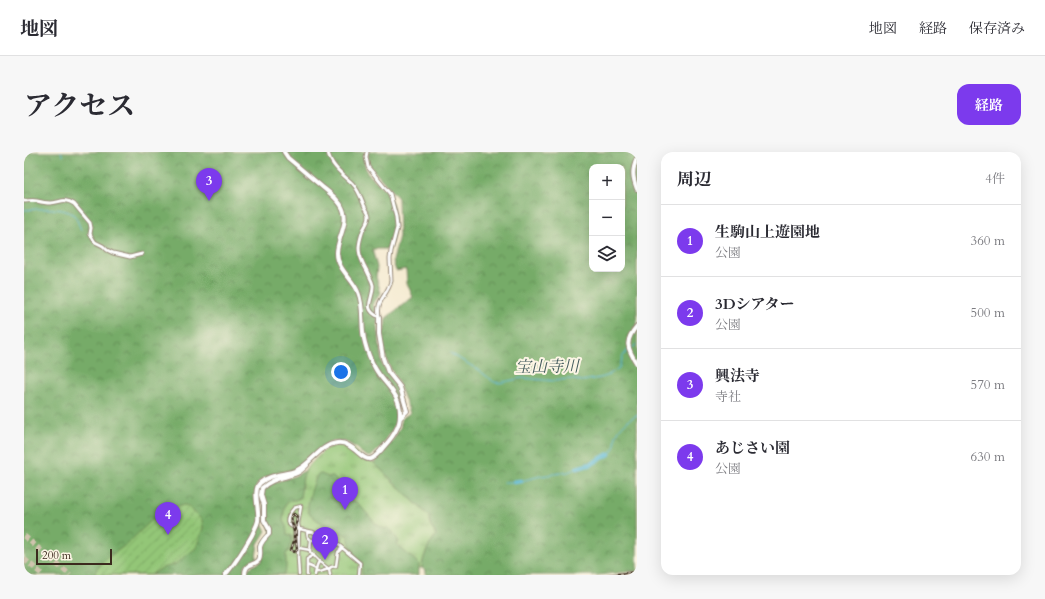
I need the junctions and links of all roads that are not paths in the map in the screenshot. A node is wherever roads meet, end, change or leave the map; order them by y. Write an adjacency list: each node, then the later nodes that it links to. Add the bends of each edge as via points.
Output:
1 (284, 152): 11 (street, via 343,208 345,216 337,248 338,261 355,285 361,301 365,343 375,369 399,403)
2 (328, 152): 8 (street, via 338,170 358,192 369,216 362,232 359,250 373,286 369,308 372,314)
3 (367, 152): 8 (street, via 368,167 390,194 397,228 391,251 391,281 379,303)
4 (637, 158): 5 (street, via 632,172)
5 (637, 189)
6 (24, 201): 7 (street, via 71,202 90,223 90,234 95,242 107,250 125,256)
7 (142, 254)
8 (379, 317): 11 (street, via 383,358 400,388 407,411)
9 (637, 326): 10 (street, via 628,340 630,353)
10 (637, 364)
11 (400, 418): 12 (street, via 394,433 372,458 366,458 350,445 339,442 326,447)
12 (316, 456): 25 (street, via 298,469 260,483 257,488 258,521 247,543); 26 (street, via 298,473 267,483 262,488 264,520 269,528 269,534 260,546 260,558 248,565)
13 (299, 529): 13 (street, via 298,524 301,506 294,508 287,520 292,528); 14 (street); 17 (street)
14 (307, 531): 15 (street); 16 (street)
15 (321, 536): 16 (street); 18 (street, via 329,541 333,540)
16 (311, 540): 19 (street)
17 (299, 548): 19 (street); 27 (street)
18 (342, 548): 23 (street, via 338,552 336,566); 30 (street, via 360,563)
19 (310, 550): 20 (street)
20 (314, 556): 21 (street); 22 (street, via 307,559)
21 (319, 561): 23 (street); 24 (street)
22 (307, 565): 24 (street); 28 (street)
23 (329, 569): 24 (street); 29 (street)
24 (316, 572)
25 (225, 575)
26 (245, 575)
27 (299, 575)
28 (306, 575)
29 (330, 575)
30 (359, 575)

